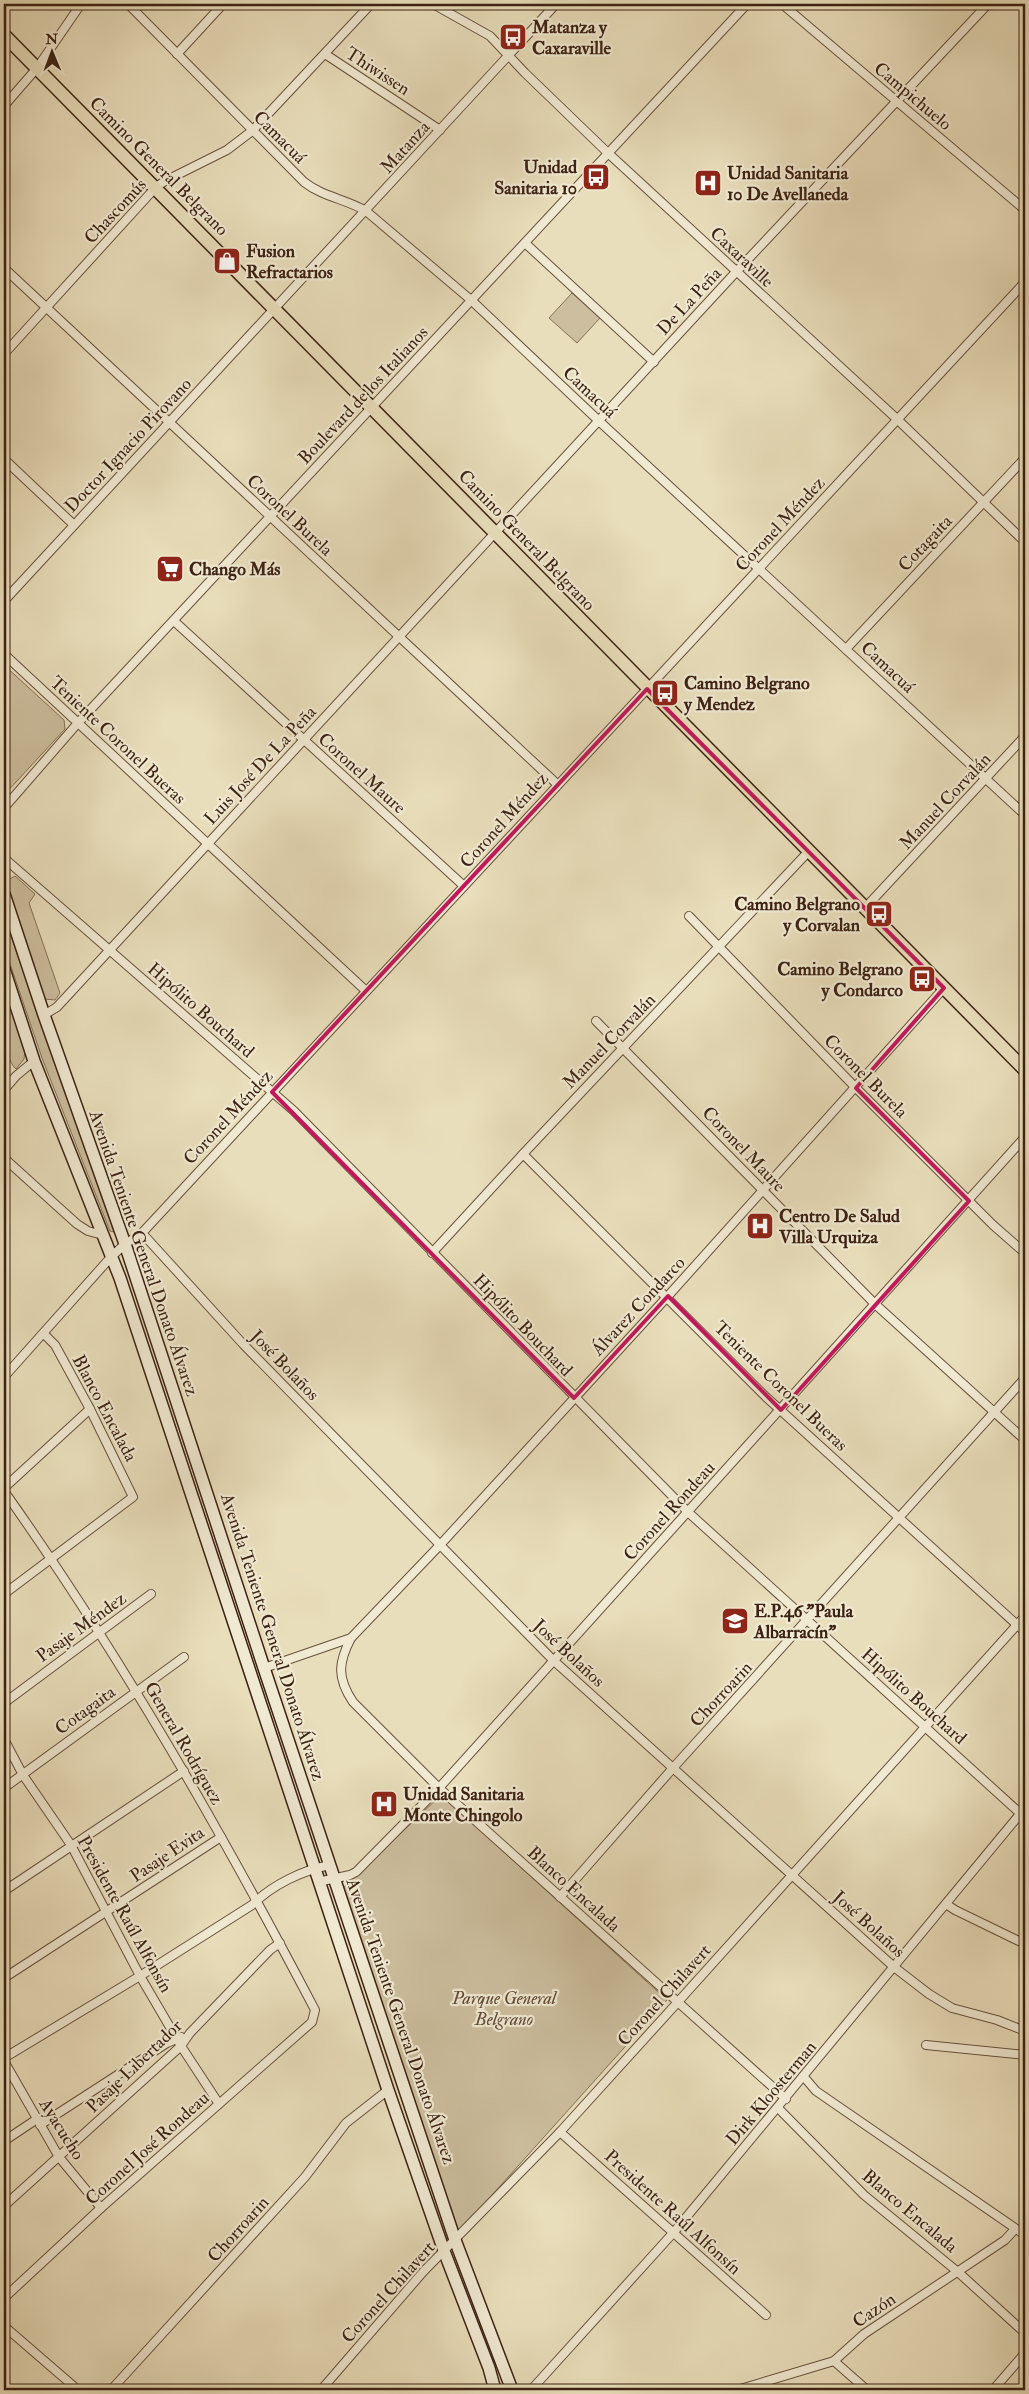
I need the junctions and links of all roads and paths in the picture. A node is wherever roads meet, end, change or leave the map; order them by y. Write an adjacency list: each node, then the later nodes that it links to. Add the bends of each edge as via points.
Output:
1 (81, 4): 14 (street)
2 (128, 4): 11 (street, Camacuá)
3 (223, 4): 11 (street)
4 (371, 4): 12 (street, Chascomús)
5 (433, 4): 13 (street, Caxaraville, via 483,30)
6 (556, 4): 13 (street, Matanza)
7 (747, 4): 19 (street, Boulevard de los Italianos)
8 (782, 4): 15 (street, Campichuelo)
9 (988, 4): 15 (street, De La Peña)
10 (4, 35): 14 (main road, Camino General Belgrano)
11 (178, 54): 18 (street, Camacuá)
12 (325, 54): 17 (street, Thiwissen); 18 (street, Chascomús)
13 (509, 54): 17 (street, Matanza); 19 (street, Caxaraville)
14 (37, 68): 16 (street); 20 (main road, Camino General Belgrano)
15 (897, 103): 21 (street, Campichuelo); 25 (street, De La Peña)
16 (4, 106)
17 (440, 130): 22 (street, Matanza)
18 (252, 131): 20 (street, Chascomús, via 227,150); 22 (street, Camacuá, via 313,189)
19 (608, 153): 23 (street, Boulevard de los Italianos); 25 (street, Caxaraville)
20 (156, 187): 28 (street, Chascomús); 29 (main road, Camino General Belgrano)
21 (1025, 210)
22 (366, 211): 27 (street, Camacuá); 29 (street, Matanza)
23 (525, 243): 27 (street, Boulevard de los Italianos); 31 (street)
24 (4, 268): 28 (street, Coronel Burela)
25 (736, 272): 31 (street, De La Peña); 33 (street, Caxaraville)
26 (1025, 282): 33 (street, Coronel Méndez)
27 (471, 300): 32 (street, Boulevard de los Italianos); 34 (street, Camacuá)
28 (47, 308): 30 (street, Chascomús); 35 (street, Coronel Burela)
29 (274, 309): 32 (main road, Camino General Belgrano); 35 (street, Doctor Ignacio Pirovano)
30 (4, 354)
31 (654, 362): 34 (street, De La Peña)
32 (373, 408): 39 (street, Boulevard de los Italianos); 41 (main road, Camino General Belgrano)
33 (898, 420): 38 (street, Caxaraville); 43 (street, Coronel Méndez)
34 (599, 421): 41 (street, De La Peña); 43 (street, Camacuá)
35 (169, 423): 39 (street, Coronel Burela); 40 (street, Doctor Ignacio Pirovano)
36 (4, 459): 40 (street)
37 (1024, 463): 38 (street, Cotagaita)
38 (983, 502): 42 (street, Caxaraville); 47 (street, Cotagaita)
39 (270, 517): 45 (street, Boulevard de los Italianos); 46 (street, Coronel Burela)
40 (74, 525): 44 (street, Doctor Ignacio Pirovano)
41 (496, 533): 46 (street, Luis José De La Peña); 49 (main road, Camino General Belgrano)
42 (1025, 542)
43 (758, 569): 47 (street, Camacuá); 49 (street, Coronel Méndez)
44 (4, 601)
45 (174, 621): 50 (street, Boulevard de los Italianos); 52 (street, Coronel Maure)
46 (399, 636): 52 (street, Luis José De La Peña); 54 (street, Coronel Burela)
47 (846, 649): 53 (street, Camacuá)
48 (4, 654): 50 (street, Teniente Coronel Bueras)
49 (647, 688): 54 (street, Coronel Méndez); 58 (main road, Camino General Belgrano)
50 (77, 724): 55 (street, Boulevard de los Italianos); 57 (street, Teniente Coronel Bueras)
51 (1025, 736): 53 (street, Manuel Corvalán)
52 (304, 739): 57 (street, Luis José De La Peña); 60 (street, Coronel Maure)
53 (985, 779): 56 (street, Camacuá); 62 (street, Manuel Corvalán)
54 (557, 784): 60 (street, Coronel Méndez)
55 (4, 808)
56 (1025, 815)
57 (208, 843): 65 (street, Luis José De La Peña); 68 (street, Teniente Coronel Bueras)
58 (809, 851): 62 (main road, Camino General Belgrano); 64 (street, Manuel Corvalán)
59 (4, 858): 65 (street, Hipólito Bouchard)
60 (464, 886): 68 (street, Coronel Méndez)
61 (4, 894): 69 (main road, Avenida Teniente General Donato Álvarez)
62 (865, 908): 67 (main road, Camino General Belgrano)
63 (689, 916): 64 (street, Coronel Burela)
64 (718, 948): 71 (street, Manuel Corvalán); 74 (street, Coronel Burela)
65 (110, 950): 69 (street, Luis José De La Peña, via 57,1007); 76 (street, Hipólito Bouchard)
66 (4, 969): 72 (main road, Avenida Teniente General Donato Álvarez)
67 (944, 988): 73 (main road, Camino General Belgrano); 74 (street, Álvarez Condarco)
68 (365, 990): 76 (street, Coronel Méndez)
69 (44, 1015): 84 (main road, Avenida Teniente General Donato Álvarez)
70 (596, 1021): 71 (street, Coronel Maure)
71 (623, 1047): 78 (street, Manuel Corvalán); 80 (street, Coronel Maure)
72 (34, 1060): 75 (street); 83 (main road, Avenida Teniente General Donato Álvarez)
73 (1025, 1070)
74 (856, 1088): 80 (street, Álvarez Condarco); 81 (street, Coronel Burela)
75 (4, 1090)
76 (272, 1092): 82 (street, Coronel Méndez); 85 (street, Hipólito Bouchard)
77 (1025, 1137): 81 (street, Coronel Rondeau)
78 (523, 1154): 85 (street, Manuel Corvalán); 88 (street, Teniente Coronel Bueras)
79 (4, 1158): 83 (street, via 76,1224)
80 (763, 1191): 88 (street, Álvarez Condarco); 89 (street, Coronel Maure)
81 (970, 1201): 86 (street, Coronel Burela); 89 (street, Coronel Rondeau)
82 (142, 1232): 84 (street, Coronel Méndez); 101 (street, José Bolaños, via 243,1344)
83 (103, 1235): 87 (main road, Avenida Teniente General Donato Álvarez)
84 (125, 1244): 87 (street, Coronel Méndez); 113 (main road, Avenida Teniente General Donato Álvarez)
85 (432, 1253): 93 (street, Hipólito Bouchard)
86 (1025, 1253)
87 (111, 1257): 90 (street, Coronel Méndez); 127 (main road, Avenida Teniente General Donato Álvarez)
88 (668, 1296): 93 (street, Álvarez Condarco); 95 (street, Teniente Coronel Bueras)
89 (875, 1304): 95 (street, Coronel Rondeau); 96 (street, Coronel Maure)
90 (44, 1334): 91 (street, Coronel Méndez); 94 (street, Blanco Encalada, via 55,1345)
91 (4, 1377)
92 (1025, 1378): 96 (street, Chorroarin)
93 (574, 1398): 99 (street, Hipólito Bouchard); 101 (street, Álvarez Condarco)
94 (90, 1409): 98 (street); 102 (street, Blanco Encalada, via 133,1493 132,1499)
95 (780, 1410): 99 (street, Coronel Rondeau); 100 (street, Teniente Coronel Bueras)
96 (994, 1413): 97 (street, Coronel Maure); 100 (street, Chorroarin)
97 (1025, 1440)
98 (4, 1490): 102 (street, General Rodríguez)
99 (689, 1513): 106 (street, Hipólito Bouchard); 112 (street, Coronel Rondeau)
100 (899, 1516): 106 (street, Chorroarin); 107 (street, Teniente Coronel Bueras)
101 (440, 1545): 110 (street, Álvarez Condarco); 112 (street, José Bolaños)
102 (52, 1558): 103 (street); 108 (street, General Rodríguez)
103 (4, 1594)
104 (151, 1594): 108 (street, Pasaje Méndez)
105 (1025, 1616): 107 (street, Coronel Chilavert)
106 (808, 1621): 116 (street, Hipólito Bouchard); 118 (street, Chorroarin)
107 (1017, 1625): 109 (street, Teniente Coronel Bueras); 116 (street, Coronel Chilavert)
108 (100, 1632): 114 (street, General Rodríguez); 115 (street, Pasaje Méndez)
109 (1025, 1632)
110 (351, 1638): 113 (street, Álvarez Condarco); 122 (street, Blanco Encalada, via 341,1663 345,1690 353,1702)
111 (184, 1657): 114 (street, Cotagaita)
112 (553, 1660): 118 (street, José Bolaños); 122 (street, Coronel Rondeau)
113 (264, 1668): 126 (main road, Avenida Teniente General Donato Álvarez)
114 (137, 1691): 119 (street, General Rodríguez); 120 (street, Cotagaita)
115 (4, 1703)
116 (925, 1726): 123 (street, Hipólito Bouchard); 128 (street, Coronel Chilavert)
117 (4, 1739): 120 (street, Presidente Raúl Alfonsín)
118 (673, 1768): 128 (street, José Bolaños); 132 (street, Chorroarin)
119 (184, 1771): 124 (street, General Rodríguez); 125 (street)
120 (23, 1774): 121 (street, Cotagaita); 125 (street, Presidente Raúl Alfonsín)
121 (4, 1788)
122 (439, 1788): 129 (street, Coronel Rondeau, via 356,1872); 132 (street, Blanco Encalada)
123 (1023, 1811): 134 (street, Dirk Kloosterman)
124 (221, 1836): 133 (street, General Rodríguez); 135 (street, Pasaje Evita)
125 (71, 1845): 131 (street); 135 (street, Presidente Raúl Alfonsín)
126 (330, 1865): 127 (street); 129 (main road, Avenida Teniente General Donato Álvarez)
127 (313, 1868): 130 (main road, Avenida Teniente General Donato Álvarez); 133 (street)
128 (792, 1875): 139 (street, José Bolaños); 142 (street, Coronel Chilavert)
129 (335, 1879): 130 (street, Coronel Rondeau); 163 (main road, Avenida Teniente General Donato Álvarez)
130 (318, 1882): 150 (main road, Avenida Teniente General Donato Álvarez)
131 (4, 1891)
132 (560, 1897): 142 (street, Blanco Encalada)
133 (257, 1900): 138 (street, General Rodríguez); 140 (street)
134 (946, 1904): 137 (street); 139 (street, Dirk Kloosterman)
135 (106, 1913): 140 (street, Presidente Raúl Alfonsín); 141 (street, Pasaje Evita)
136 (1025, 1934): 137 (street)
137 (1022, 1942)
138 (280, 1943): 143 (street, General Rodríguez, via 315,2010); 145 (street, Pasaje Libertador)
139 (894, 1967): 144 (street, José Bolaños, via 952,2008); 149 (street, Dirk Kloosterman)
140 (140, 1976): 145 (street, Presidente Raúl Alfonsín); 148 (street)
141 (4, 1978)
142 (678, 2003): 151 (street, Blanco Encalada); 155 (street, Coronel Chilavert)
143 (312, 2022): 152 (street, Coronel José Rondeau)
144 (1025, 2031)
145 (179, 2042): 152 (street, Presidente Raúl Alfonsín); 154 (street); 157 (street, Pasaje Libertador)
146 (926, 2045): 147 (street)
147 (1025, 2055)
148 (4, 2059): 154 (street, Ayacucho)
149 (804, 2077): 151 (street, Dirk Kloosterman); 160 (street, via 816,2091)
150 (388, 2090): 164 (main road, Avenida Teniente General Donato Álvarez); 173 (street, Chorroarin, via 346,2123 305,2177)
151 (786, 2099): 153 (street, Dirk Kloosterman)
152 (219, 2104): 159 (street, Coronel José Rondeau)
153 (778, 2108): 161 (street, Dirk Kloosterman); 165 (street, Blanco Encalada, via 864,2195)
154 (38, 2122): 156 (street); 157 (street, Ayacucho)
155 (560, 2132): 161 (street, Presidente Raúl Alfonsín); 163 (street, Coronel Chilavert)
156 (4, 2141)
157 (59, 2157): 158 (street, Pasaje Libertador); 159 (street, Ayacucho)
158 (4, 2206)
159 (101, 2208): 166 (street, Coronel José Rondeau)
160 (1015, 2229): 162 (street); 165 (street, Cazón, via 1005,2240)
161 (674, 2232): 167 (street, Presidente Raúl Alfonsín); 177 (street, Dirk Kloosterman)
162 (1025, 2235)
163 (455, 2240): 164 (street, Coronel Chilavert); 176 (main road, Avenida Teniente General Donato Álvarez)
164 (444, 2251): 174 (street, Coronel Chilavert); 175 (main road, Avenida Teniente General Donato Álvarez, via 490,2368)
165 (958, 2272): 169 (street, Blanco Encalada); 171 (street, Cazón, via 864,2334)
166 (4, 2298)
167 (766, 2314)
168 (4, 2326): 172 (street)
169 (1025, 2333)
170 (1025, 2353): 180 (street)
171 (834, 2361): 178 (street, Cazón); 179 (street)
172 (78, 2390)
173 (111, 2390)
174 (320, 2390)
175 (495, 2390)
176 (512, 2390)
177 (531, 2390)
178 (737, 2390)
179 (867, 2390)
180 (993, 2390)

